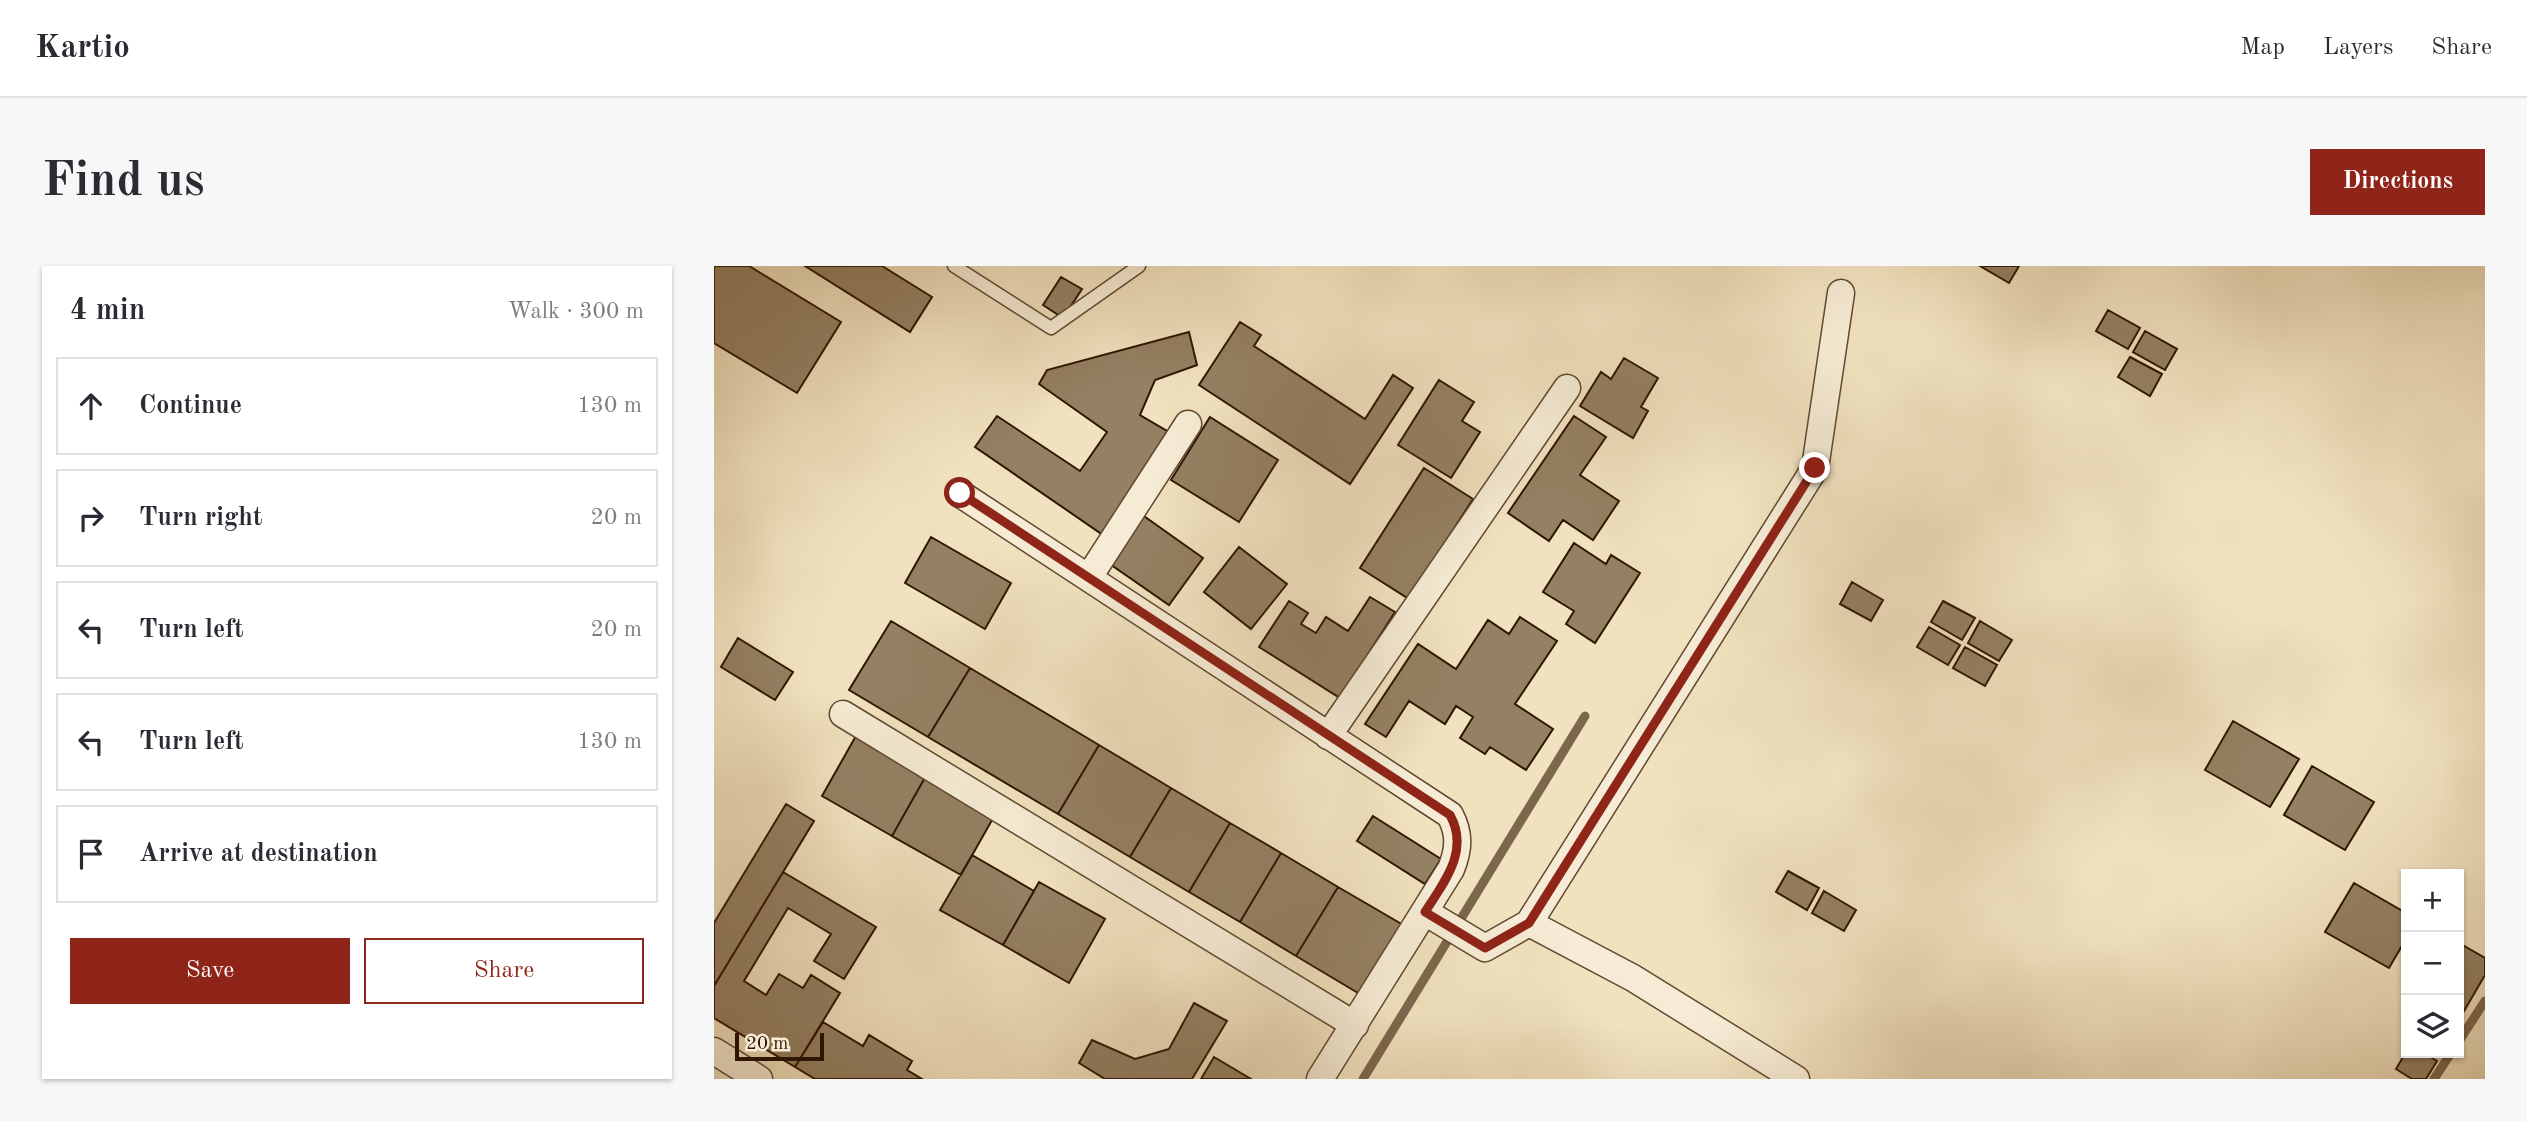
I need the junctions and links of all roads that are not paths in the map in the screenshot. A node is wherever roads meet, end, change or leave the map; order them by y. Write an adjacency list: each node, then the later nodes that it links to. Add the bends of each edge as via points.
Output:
1 (954, 266): 2 (lane, via 1051,327)
2 (1139, 266)
3 (1842, 293): 11 (street, via 1815,468)
4 (1567, 388): 9 (street)
5 (1188, 424): 7 (street)
6 (960, 493): 7 (street)
7 (1089, 577): 9 (street)
8 (843, 714): 12 (street)
9 (1328, 736): 10 (street, via 1450,815 1456,826 1457,854)
10 (1425, 912): 11 (street, via 1485,948); 12 (street)
11 (1529, 923): 16 (street, via 1633,978)
12 (1355, 1025): 15 (street)
13 (714, 1051): 14 (street)
14 (759, 1079)
15 (1321, 1079)
16 (1796, 1079)

